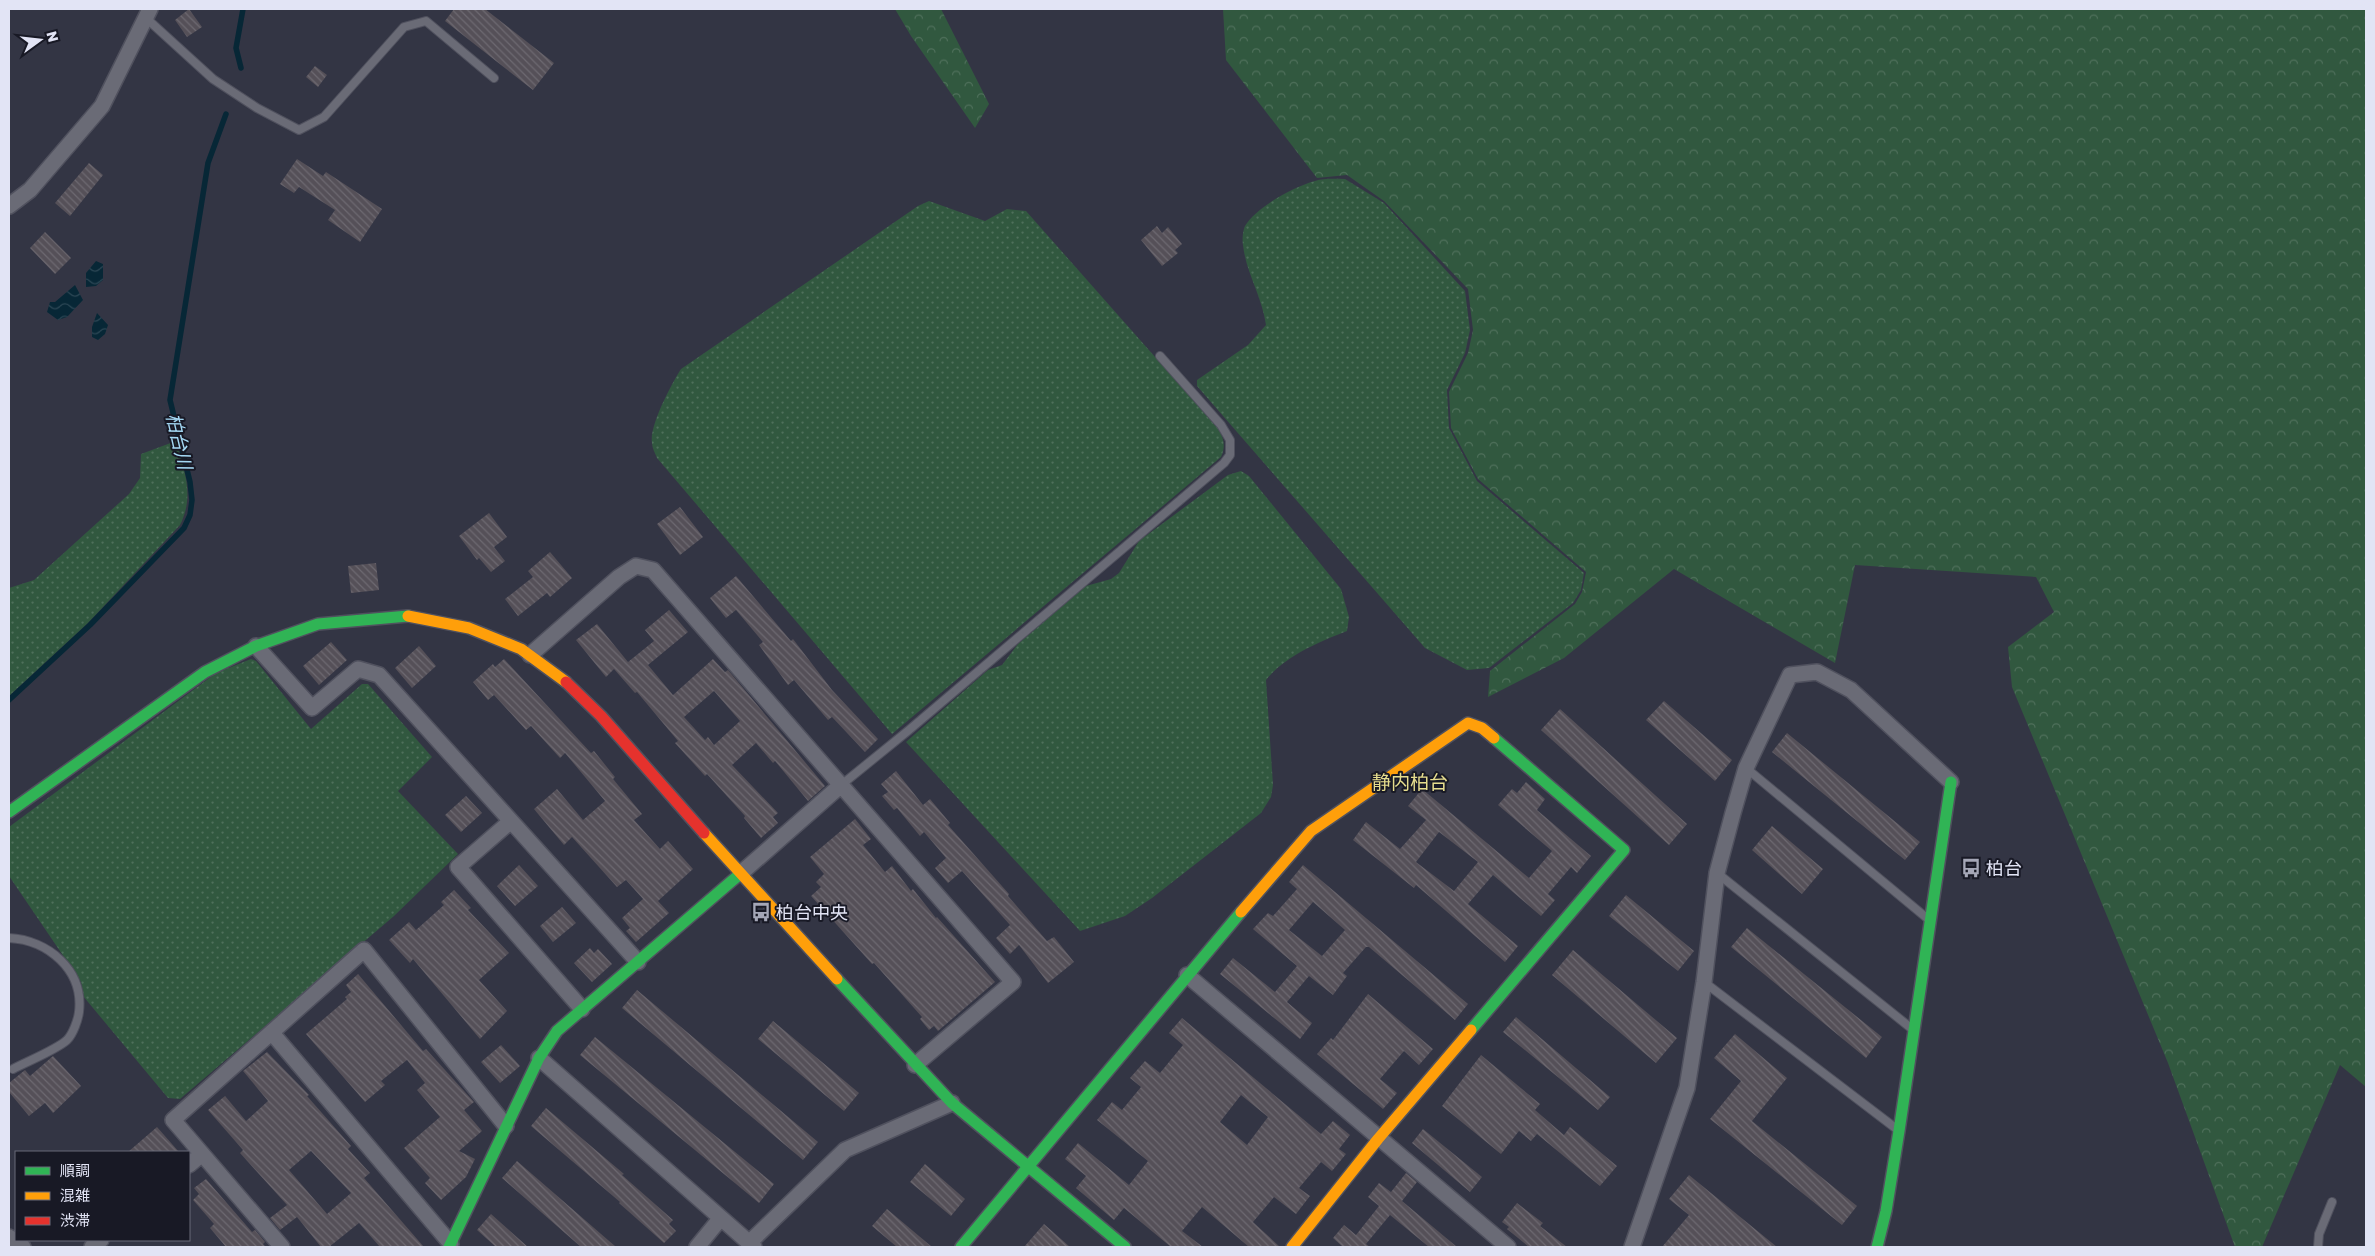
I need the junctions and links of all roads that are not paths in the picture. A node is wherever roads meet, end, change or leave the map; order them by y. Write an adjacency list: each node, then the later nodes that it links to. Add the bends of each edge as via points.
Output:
1 (148, 13): 2 (lane, via 213,79 257,108 299,130 324,117 404,27 426,21); 3 (street, via 102,106 30,190)
2 (494, 78)
3 (9, 206)
4 (1160, 356): 9 (lane, via 1221,425 1230,440 1230,455)
5 (256, 646): 6 (street, via 318,624 414,616 469,628); 10 (street, via 205,672 172,694); 11 (street, via 312,708 358,669 379,675)
6 (530, 655): 9 (street, via 619,577 636,566 653,570); 13 (street, via 562,678 601,716)
7 (1746, 768): 8 (street, via 1790,675 1817,672 1851,690); 12 (street); 14 (lane)
8 (1952, 782): 14 (street)
9 (840, 786): 13 (street); 23 (street, via 1013,982)
10 (9, 812)
11 (511, 821): 16 (street); 19 (street, via 458,867)
12 (1717, 873): 18 (street); 20 (lane)
13 (740, 874): 16 (street); 23 (street)
14 (1932, 922): 20 (street)
15 (9, 938): 24 (lane, via 40,944 67,966 77,984 80,1000 79,1018 68,1039)
16 (638, 962): 19 (street)
17 (1187, 975): 28 (street); 28 (street, via 1310,832 1468,723 1490,734 1624,850); 31 (street)
18 (1704, 982): 27 (lane); 44 (street, via 1687,1088)
19 (582, 1009): 22 (street, via 557,1031)
20 (1914, 1031): 27 (street)
21 (272, 1033): 26 (street, via 364,950); 29 (street, via 173,1120); 36 (street)
22 (539, 1058): 26 (street); 33 (street)
23 (916, 1065): 25 (street)
24 (13, 1069)
25 (952, 1103): 31 (street); 35 (street, via 845,1150)
26 (506, 1126): 36 (street)
27 (1899, 1131): 45 (street)
28 (1378, 1139): 42 (street); 43 (street)
29 (202, 1154): 30 (street); 38 (street)
30 (190, 1165)
31 (1027, 1167): 40 (street); 41 (street)
32 (2332, 1202): 46 (lane, via 2319,1234)
33 (720, 1219): 35 (street); 39 (street)
34 (9, 1237): 37 (street)
35 (751, 1245)
36 (450, 1246)
37 (23, 1247)
38 (282, 1247)
39 (697, 1247)
40 (961, 1247)
41 (1125, 1247)
42 (1292, 1247)
43 (1508, 1247)
44 (1632, 1247)
45 (1877, 1247)
46 (2318, 1247)

